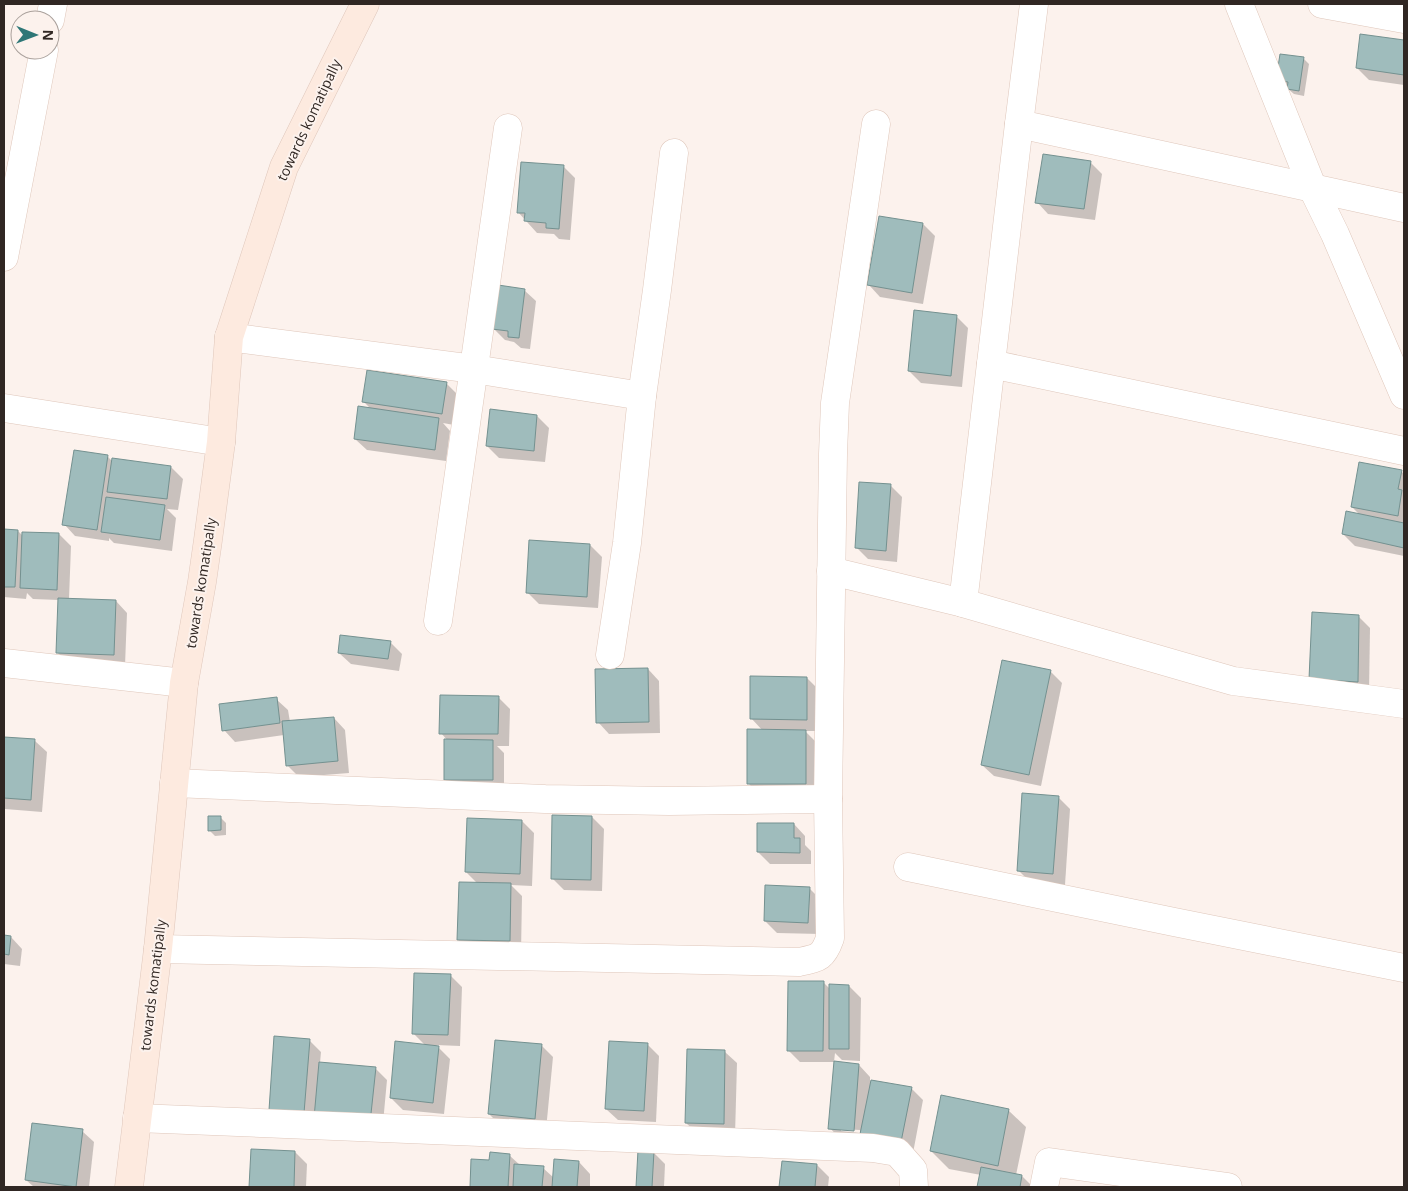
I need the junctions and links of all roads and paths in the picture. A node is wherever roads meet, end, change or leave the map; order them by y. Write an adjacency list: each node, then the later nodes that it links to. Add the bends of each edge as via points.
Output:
1 (365, 4): 14 (street, towards komatipally, via 284,167)
2 (1034, 4): 8 (street)
3 (1239, 4): 11 (street)
4 (1322, 4): 5 (street)
5 (1404, 19)
6 (42, 60): 13 (street)
7 (876, 124): 22 (street, via 835,403)
8 (1019, 124): 11 (street); 15 (street)
9 (508, 128): 16 (street)
10 (674, 154): 18 (street)
11 (1313, 189): 12 (street); 17 (street)
12 (1404, 208)
13 (4, 257)
14 (229, 337): 16 (street); 20 (street, towards komatipally)
15 (991, 364): 21 (street); 23 (street)
16 (474, 369): 18 (street); 24 (street)
17 (1404, 395)
18 (642, 396): 25 (street, via 627,543)
19 (4, 408): 20 (street)
20 (221, 442): 27 (street, towards komatipally)
21 (1404, 451)
22 (831, 570): 23 (street); 30 (street)
23 (963, 603): 28 (street, via 1233,681)
24 (438, 621)
25 (610, 655)
26 (4, 663): 27 (street)
27 (184, 683): 29 (street, towards komatipally)
28 (1404, 704)
29 (174, 783): 30 (street, via 545,799); 32 (street, towards komatipally)
30 (828, 799): 32 (street, via 830,938 826,949 817,958 799,962)
31 (908, 867): 33 (street)
32 (158, 949): 34 (street, towards komatipally)
33 (1404, 968)
34 (137, 1118): 35 (street, towards komatipally); 36 (street, via 873,1148 897,1152 913,1170)
35 (129, 1187)
36 (914, 1187)
37 (1044, 1187): 38 (street, via 1049,1162)
38 (1228, 1187)

